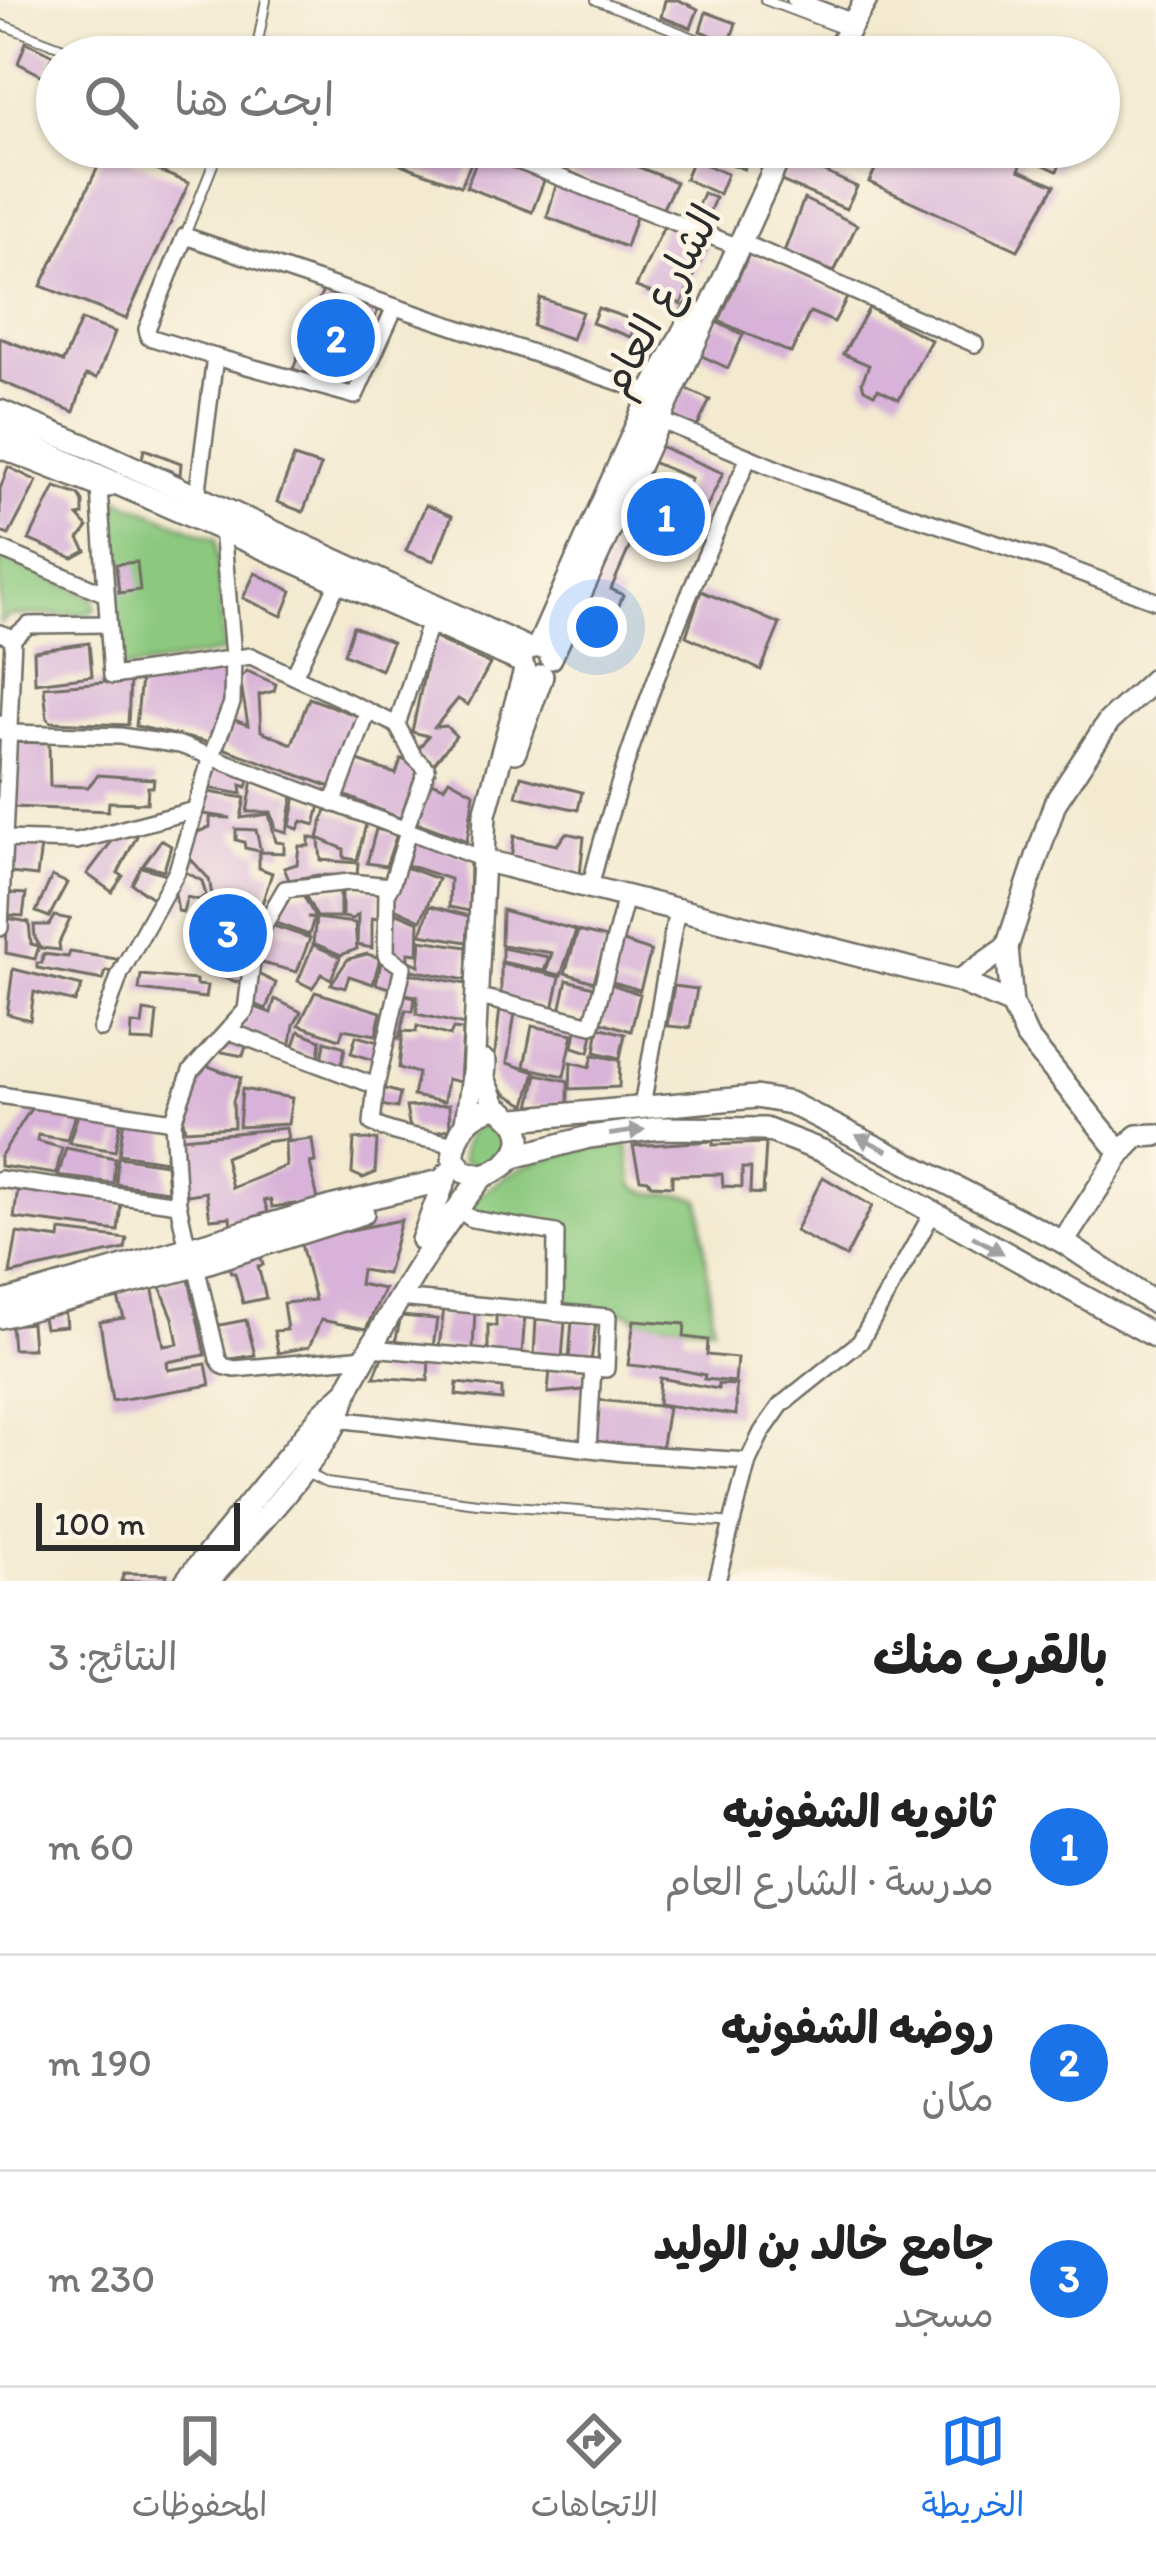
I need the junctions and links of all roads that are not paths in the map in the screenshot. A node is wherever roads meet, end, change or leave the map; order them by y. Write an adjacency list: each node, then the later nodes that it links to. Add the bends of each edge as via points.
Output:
1 (266, 0): 8 (lane)
2 (596, 0): 9 (lane)
3 (765, 0): 7 (lane)
4 (795, 0): 7 (street)
5 (866, 0): 7 (main road)
6 (0, 24): 11 (lane)
7 (851, 27): 10 (main road)
8 (259, 36)
9 (688, 36)
10 (846, 36)
11 (36, 38)
12 (212, 168): 15 (lane)
13 (538, 168): 16 (street)
14 (774, 168): 16 (main road, الشارع العام)
15 (185, 236): 17 (street); 19 (street, via 149,337)
16 (736, 243): 18 (street); 20 (main road, الشارع العام); 22 (main road, الشارع العام)
17 (395, 307): 19 (street, via 355,395); 20 (street)
18 (975, 344)
19 (215, 357): 28 (street)
20 (651, 393): 38 (main road, الشارع العام)
21 (0, 411): 28 (main road)
22 (657, 418): 25 (street); 38 (main road, الشارع العام)
23 (0, 432): 27 (main road)
24 (0, 450): 26 (street)
25 (749, 457): 33 (street); 51 (street, via 647,701)
26 (99, 489): 27 (street); 32 (street)
27 (138, 490): 29 (main road)
28 (197, 497): 38 (main road)
29 (222, 528): 31 (main road); 37 (street)
30 (0, 549): 32 (street)
31 (339, 580): 34 (main road); 39 (street)
32 (106, 594): 35 (street)
33 (1156, 601)
34 (430, 621): 38 (main road); 42 (street)
35 (108, 624): 36 (street, via 29,625); 37 (street, via 112,676)
36 (6, 635): 43 (street)
37 (233, 656): 39 (street); 44 (street, via 232,703)
38 (534, 661): 49 (main road)
39 (294, 676): 41 (street)
40 (1156, 678): 55 (main road, via 1109,721 1055,803)
41 (368, 711): 42 (street); 45 (street)
42 (397, 724): 47 (street, via 427,770)
43 (3, 733): 44 (street, via 120,736); 48 (street)
44 (211, 757): 45 (street); 46 (street)
45 (333, 805): 47 (street)
46 (195, 810): 48 (street, via 77,842); 59 (street, via 177,871 120,974)
47 (406, 831): 49 (street); 50 (street)
48 (4, 839): 54 (street)
49 (488, 861): 51 (main road); 57 (main road); 69 (main road)
50 (387, 886): 60 (street, via 285,889 253,954 246,1010); 61 (street, via 386,955 403,967)
51 (590, 887): 52 (main road)
52 (626, 896): 53 (main road); 57 (street, via 592,1024)
53 (676, 909): 56 (main road); 64 (street)
54 (0, 928)
55 (1007, 947): 56 (main road); 58 (main road)
56 (959, 981): 58 (main road)
57 (488, 999): 65 (main road, via 484,1078)
58 (1012, 1004): 73 (main road, via 1027,1037)
59 (101, 1029)
60 (229, 1031): 61 (street); 67 (street, via 191,1071)
61 (376, 1086): 76 (street, via 372,1124 427,1137)
62 (0, 1095): 67 (street)
63 (787, 1102): 64 (main road, via 756,1096); 66 (main road); 70 (lane)
64 (642, 1106): 68 (main road)
65 (496, 1107): 68 (main road); 69 (main road)
66 (809, 1112): 72 (lane); 80 (main road, one-way to 66)
67 (173, 1120): 78 (street)
68 (516, 1120): 74 (main road)
69 (466, 1122): 76 (main road)
70 (778, 1133): 72 (main road); 74 (main road, one-way to 70, via 659,1128)
71 (1156, 1135): 73 (main road, via 1137,1136)
72 (800, 1141): 79 (main road)
73 (1121, 1153): 80 (main road)
74 (513, 1157): 75 (main road)
75 (483, 1176): 76 (main road); 76 (main road)
76 (449, 1178): 81 (main road, via 357,1214); 82 (main road); 85 (street, via 472,1220 556,1233)
77 (0, 1179): 78 (street)
78 (178, 1204): 81 (street)
79 (932, 1214): 87 (main road, one-way to 87); 93 (street, via 860,1342 781,1406)
80 (1064, 1242): 84 (main road)
81 (192, 1258): 83 (main road); 86 (main road); 88 (street, via 223,1366)
82 (403, 1289): 85 (street); 88 (main road)
83 (0, 1303)
84 (1156, 1304)
85 (555, 1313): 89 (street, via 608,1317 605,1369)
86 (0, 1317)
87 (1156, 1337)
88 (368, 1352): 89 (street); 90 (main road)
89 (593, 1368): 92 (street)
90 (346, 1393): 91 (main road); 96 (main road)
91 (337, 1419): 92 (street); 94 (main road)
92 (588, 1448): 93 (street)
93 (748, 1461): 95 (street)
94 (301, 1471): 95 (lane, via 326,1483 477,1503); 97 (main road)
95 (734, 1523): 98 (street)
96 (186, 1581)
97 (208, 1581)
98 (717, 1581)

